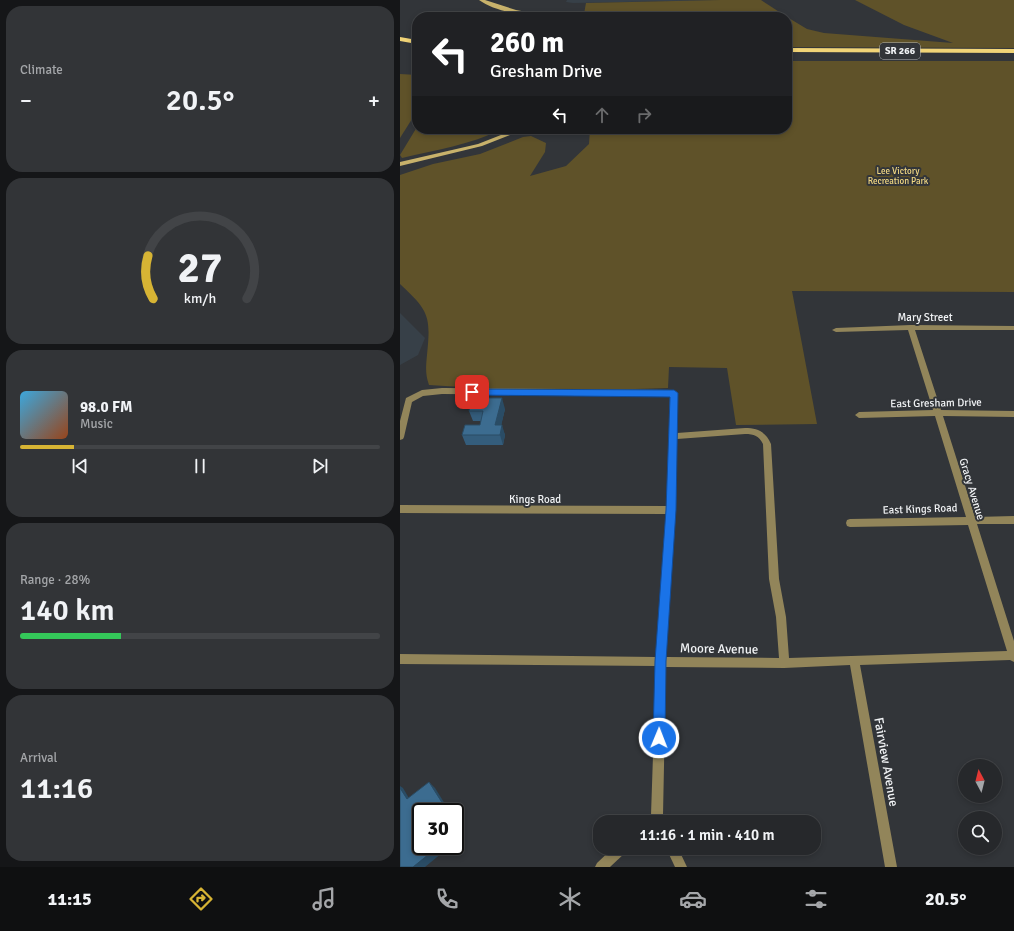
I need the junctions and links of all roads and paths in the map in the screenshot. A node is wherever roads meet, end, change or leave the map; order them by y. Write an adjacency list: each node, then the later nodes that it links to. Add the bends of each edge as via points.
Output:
1 (481, 0): 2 (street)
2 (519, 12)
3 (400, 35): 4 (main road)
4 (412, 36)
5 (400, 40): 6 (main road)
6 (412, 41)
7 (792, 50): 8 (main road, SR 266)
8 (1014, 51)
9 (792, 55): 10 (main road, SR 266)
10 (1014, 55)
11 (508, 134): 12 (street, via 480,145)
12 (400, 164)
13 (911, 328): 14 (street, Mary Street); 15 (street, Mary Street); 16 (street, Gracy Avenue)
14 (1014, 328)
15 (836, 330)
16 (937, 413): 17 (street, East Gresham Drive); 18 (street, East Gresham Drive); 23 (street, Gracy Avenue)
17 (1014, 414)
18 (859, 416)
19 (673, 436): 20 (street, via 674,393 442,391 416,395 409,400); 22 (street); 30 (street, via 754,431 765,439 774,579 781,617)
20 (400, 437)
21 (400, 509): 22 (street, Kings Road)
22 (671, 510): 28 (street)
23 (970, 519): 24 (street, East Kings Road); 25 (street, East Kings Road); 26 (street, Gracy Avenue)
24 (1014, 520)
25 (850, 523)
26 (1014, 655): 29 (street, Moore Avenue)
27 (400, 659): 28 (street, Moore Avenue)
28 (661, 661): 30 (street, Moore Avenue); 31 (street)
29 (854, 661): 30 (street, Moore Avenue); 36 (street, Fairview Avenue)
30 (784, 664)
31 (656, 815)
32 (614, 855): 34 (street)
33 (675, 855): 35 (street)
34 (601, 867)
35 (681, 867)
36 (891, 867)

